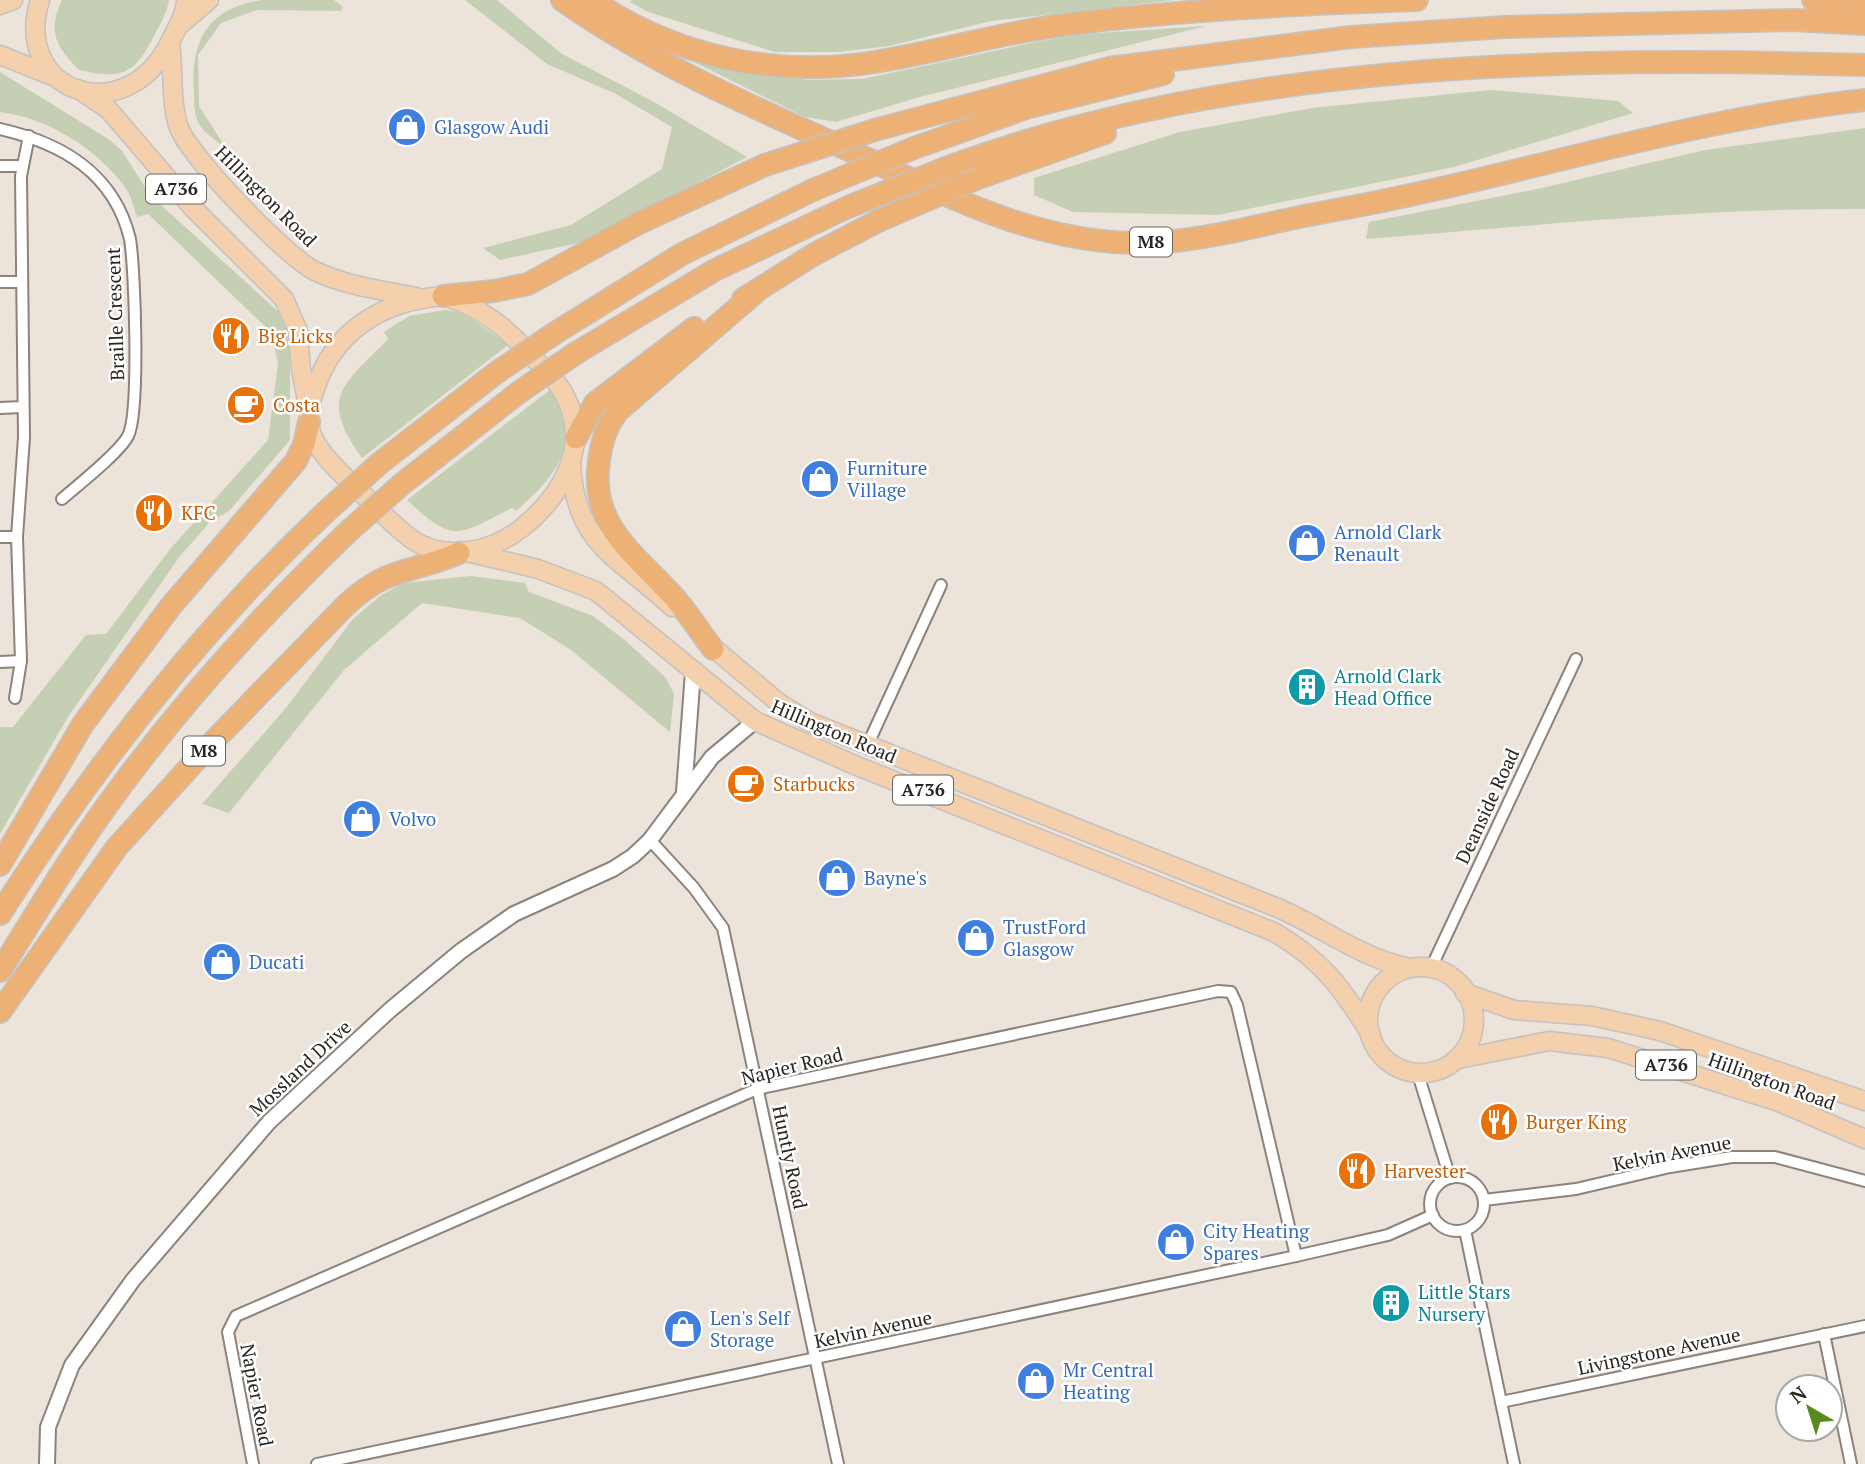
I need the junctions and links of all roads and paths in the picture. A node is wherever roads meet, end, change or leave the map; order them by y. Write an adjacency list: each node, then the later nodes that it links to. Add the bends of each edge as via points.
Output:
1 (13, 0): 10 (main road)
2 (40, 0): 17 (main road, via 34,20 36,44)
3 (186, 0): 12 (main road)
4 (209, 0): 12 (main road)
5 (562, 0): 20 (highway, M8, via 705,83 978,210 1055,233 1118,242 1220,234 1419,195 1780,111)
6 (592, 0): 7 (highway, via 643,30 702,52 756,64 805,68 876,62 999,34 1112,19)
7 (1417, 0)
8 (1813, 0): 9 (highway)
9 (1865, 3)
10 (0, 5)
11 (1865, 24): 14 (highway, via 1795,20 1505,27)
12 (178, 27): 13 (main road)
13 (170, 44): 18 (main road, via 155,68 132,86 106,93); 29 (main road, Hillington Road / A736, via 174,101 184,139 275,239 301,262 329,277)
14 (1284, 46): 28 (highway, bridge, via 1109,68 878,129 765,165 639,223 528,284); 51 (highway, bridge, via 1029,107 914,148 813,190 682,254 555,333 380,463 263,574 151,699 75,799)
15 (0, 55): 17 (main road)
16 (1865, 65): 19 (highway, M8, via 1644,64 1477,70 1315,83)
17 (58, 78): 18 (main road)
18 (78, 89): 32 (main road, A736, via 108,109 192,206 284,299 298,331)
19 (1217, 97): 27 (highway, M8, bridge, via 978,178 878,221); 54 (highway, M8, bridge, via 1062,129 848,207 715,270 518,393 350,530 234,646 97,819)
20 (1865, 100)
21 (0, 130): 22 (street, Braille Crescent)
22 (29, 136): 24 (street); 35 (street, Braille Crescent, via 66,152 101,180 126,222 133,256 132,421 127,437)
23 (0, 166): 24 (street)
24 (23, 166): 26 (street)
25 (0, 282): 26 (street)
26 (21, 282): 30 (street)
27 (755, 292): 33 (highway, M8, via 697,326 613,387 594,403); 40 (highway, M8, via 618,411 605,434 597,475 598,499 610,527 677,600)
28 (443, 296): 29 (main road, A736); 33 (main road, A736, via 488,315 531,355 566,397)
29 (420, 298): 32 (main road, A736, via 382,309 344,338 322,370)
30 (22, 407): 31 (street); 37 (street)
31 (0, 408)
32 (309, 415): 38 (main road, A736, via 321,450 410,538); 50 (highway, via 296,461 177,598 83,724)
33 (576, 438): 34 (main road, A736)
34 (571, 460): 38 (main road, A736, via 560,489 534,518 498,543); 40 (main road, Hillington Road / A736, via 574,501 589,532)
35 (62, 499)
36 (0, 537): 37 (street)
37 (17, 537): 42 (street)
38 (463, 553): 44 (main road, Hillington Road / A736, via 538,569 596,591); 56 (highway, M8, via 389,574 346,605 117,847)
39 (941, 585): 47 (street)
40 (713, 649): 47 (main road, Hillington Road / A736, via 800,716)
41 (1576, 659): 53 (street, Deanside Road)
42 (20, 661): 43 (street); 45 (street)
43 (0, 662)
44 (693, 672): 46 (main road, Hillington Road / A736); 48 (street)
45 (15, 698)
46 (755, 721): 48 (street, Mossland Drive, via 712,757); 57 (main road, Hillington Road / A736, via 1274,932 1339,983)
47 (868, 744): 52 (main road, Hillington Road / A736, via 1278,908 1367,957)
48 (684, 792): 49 (street, Mossland Drive)
49 (650, 840): 60 (street, Huntly Road, via 723,928); 74 (street, Mossland Drive, via 613,869 514,914 461,951 269,1122 133,1280 72,1366 48,1427)
50 (0, 865)
51 (0, 914)
52 (1406, 967): 53 (main road, A736); 57 (main road, via 1384,982 1374,996)
53 (1431, 968): 55 (main road, A736, via 1455,981)
54 (0, 971)
55 (1465, 993): 58 (main road, via 1475,1025 1468,1047); 61 (main road, Hillington Road / A736, via 1514,1010 1592,1016 1660,1031)
56 (0, 1012)
57 (1371, 1035): 59 (main road, A736, via 1391,1063)
58 (1458, 1059): 59 (main road, A736, via 1444,1069); 62 (main road, Hillington Road / A736, via 1549,1041 1608,1048 1779,1102)
59 (1418, 1074): 63 (street)
60 (757, 1089): 68 (street, Napier Road, via 1218,991 1231,992); 71 (street, Huntly Road); 75 (street, Napier Road, via 236,1317 228,1332)
61 (1865, 1101)
62 (1865, 1139)
63 (1450, 1178): 65 (street, via 1469,1180); 66 (street, via 1433,1193)
64 (1865, 1181): 65 (street, Kelvin Avenue, via 1775,1157 1732,1157 1576,1189)
65 (1484, 1200): 67 (street, via 1480,1218)
66 (1433, 1215): 67 (street, via 1444,1227); 68 (street, Kelvin Avenue, via 1388,1235)
67 (1465, 1230): 72 (street)
68 (1296, 1256): 71 (street, Kelvin Avenue)
69 (1865, 1326): 70 (street, Livingstone Avenue)
70 (1824, 1334): 72 (street, Livingstone Avenue); 79 (street)
71 (816, 1360): 73 (street, Kelvin Avenue); 77 (street, Huntly Road)
72 (1501, 1402): 78 (street)
73 (370, 1459): 76 (street, Kelvin Avenue)
74 (47, 1464)
75 (253, 1464)
76 (317, 1464)
77 (838, 1464)
78 (1514, 1464)
79 (1851, 1464)

